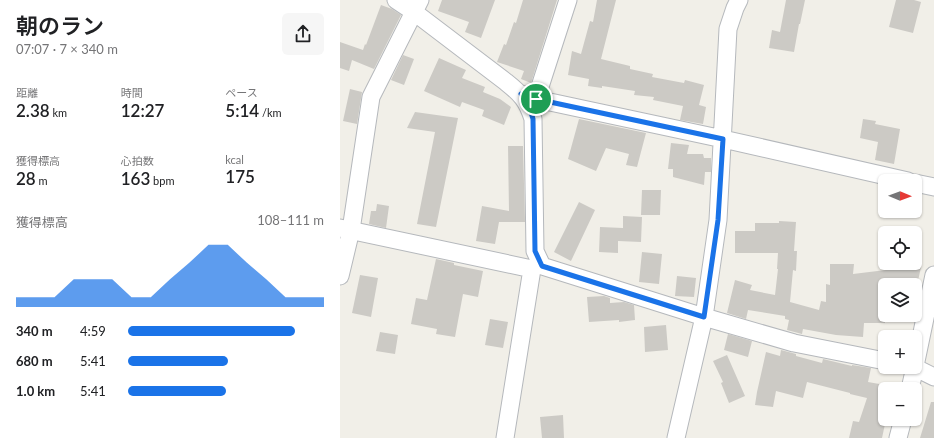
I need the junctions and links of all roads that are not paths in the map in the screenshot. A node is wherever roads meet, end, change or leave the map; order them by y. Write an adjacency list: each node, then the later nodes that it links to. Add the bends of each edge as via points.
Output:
1 (396, 0): 4 (street)
2 (568, 0): 5 (street)
3 (740, 0): 6 (street, via 728,29)
4 (417, 6): 5 (street); 10 (street, via 371,97)
5 (529, 100): 6 (street); 11 (street, via 533,119)
6 (723, 139): 7 (street); 14 (street, via 718,220)
7 (878, 174)
8 (922, 184): 9 (street)
9 (934, 187)
10 (346, 229): 11 (street); 12 (street)
11 (535, 264): 14 (street); 20 (street)
12 (340, 276)
13 (934, 276): 15 (street)
14 (704, 317): 16 (street, via 794,343); 21 (street)
15 (922, 333)
16 (878, 360)
17 (922, 371): 18 (street)
18 (934, 377)
19 (901, 426): 22 (street)
20 (505, 438)
21 (676, 438)
22 (898, 438)

